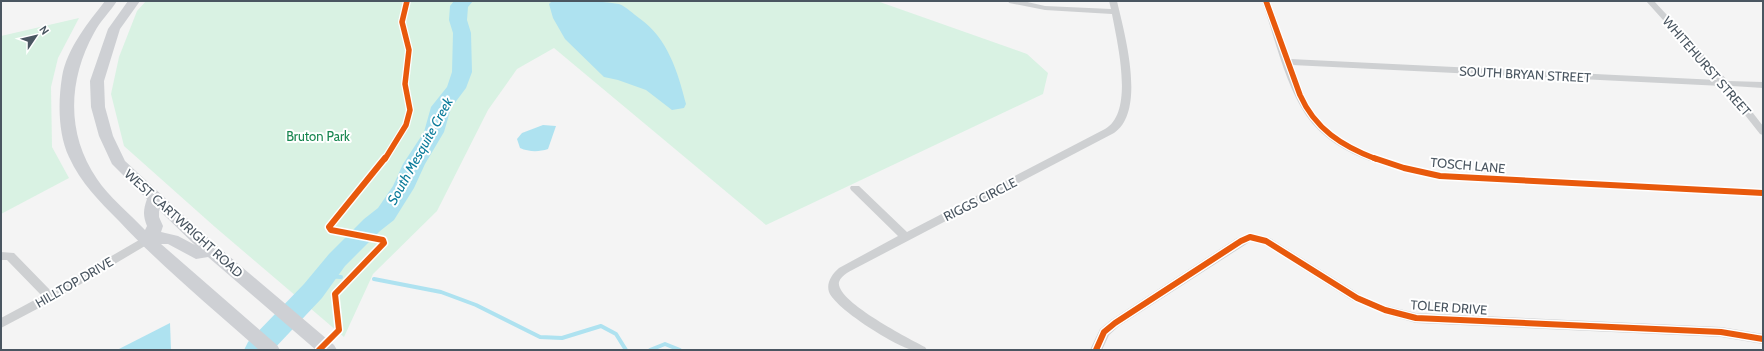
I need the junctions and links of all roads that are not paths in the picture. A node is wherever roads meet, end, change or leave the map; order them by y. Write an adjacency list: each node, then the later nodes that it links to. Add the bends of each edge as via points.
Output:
1 (111, 1): 16 (main road, via 88,31 69,76 67,113 70,134 76,156 92,184)
2 (134, 1): 14 (main road, WEST CARTWRIGHT ROAD, via 114,30 103,59 97,80 98,107 106,136 119,164)
3 (1012, 1): 7 (street, via 1045,8)
4 (1113, 1): 7 (street, RIGGS CIRCLE)
5 (1266, 1): 8 (street, TOSCH LANE)
6 (1650, 1): 9 (street, WHITEHURST STREET)
7 (1115, 12): 15 (street, RIGGS CIRCLE, via 1128,88 1126,109 1117,126)
8 (1288, 62): 9 (street, SOUTH BRYAN STREET); 13 (street, TOSCH LANE, via 1305,107 1326,132 1346,145 1398,167 1440,176)
9 (1725, 83): 10 (street, SOUTH BRYAN STREET); 11 (street, WHITEHURST STREET)
10 (1763, 85)
11 (1763, 132)
12 (855, 188): 15 (street)
13 (1763, 193)
14 (155, 199): 16 (main road, via 151,217 155,226); 17 (main road, WEST CARTWRIGHT ROAD)
15 (906, 237): 24 (street, RIGGS CIRCLE, via 847,268 834,283 836,294 852,308 904,342)
16 (146, 240): 17 (main road, via 157,237 173,238 196,253); 19 (street, HILLTOP DRIVE); 22 (main road)
17 (211, 250): 23 (main road, WEST CARTWRIGHT ROAD)
18 (1, 256): 19 (street, via 10,256)
19 (50, 297): 20 (street, HILLTOP DRIVE)
20 (1, 323)
21 (1763, 339): 25 (street, TOLER DRIVE, via 1721,332 1416,318 1372,305 1266,241 1250,238 1115,323 1104,332)
22 (271, 350)
23 (328, 350)
24 (921, 350)
25 (1096, 350)

